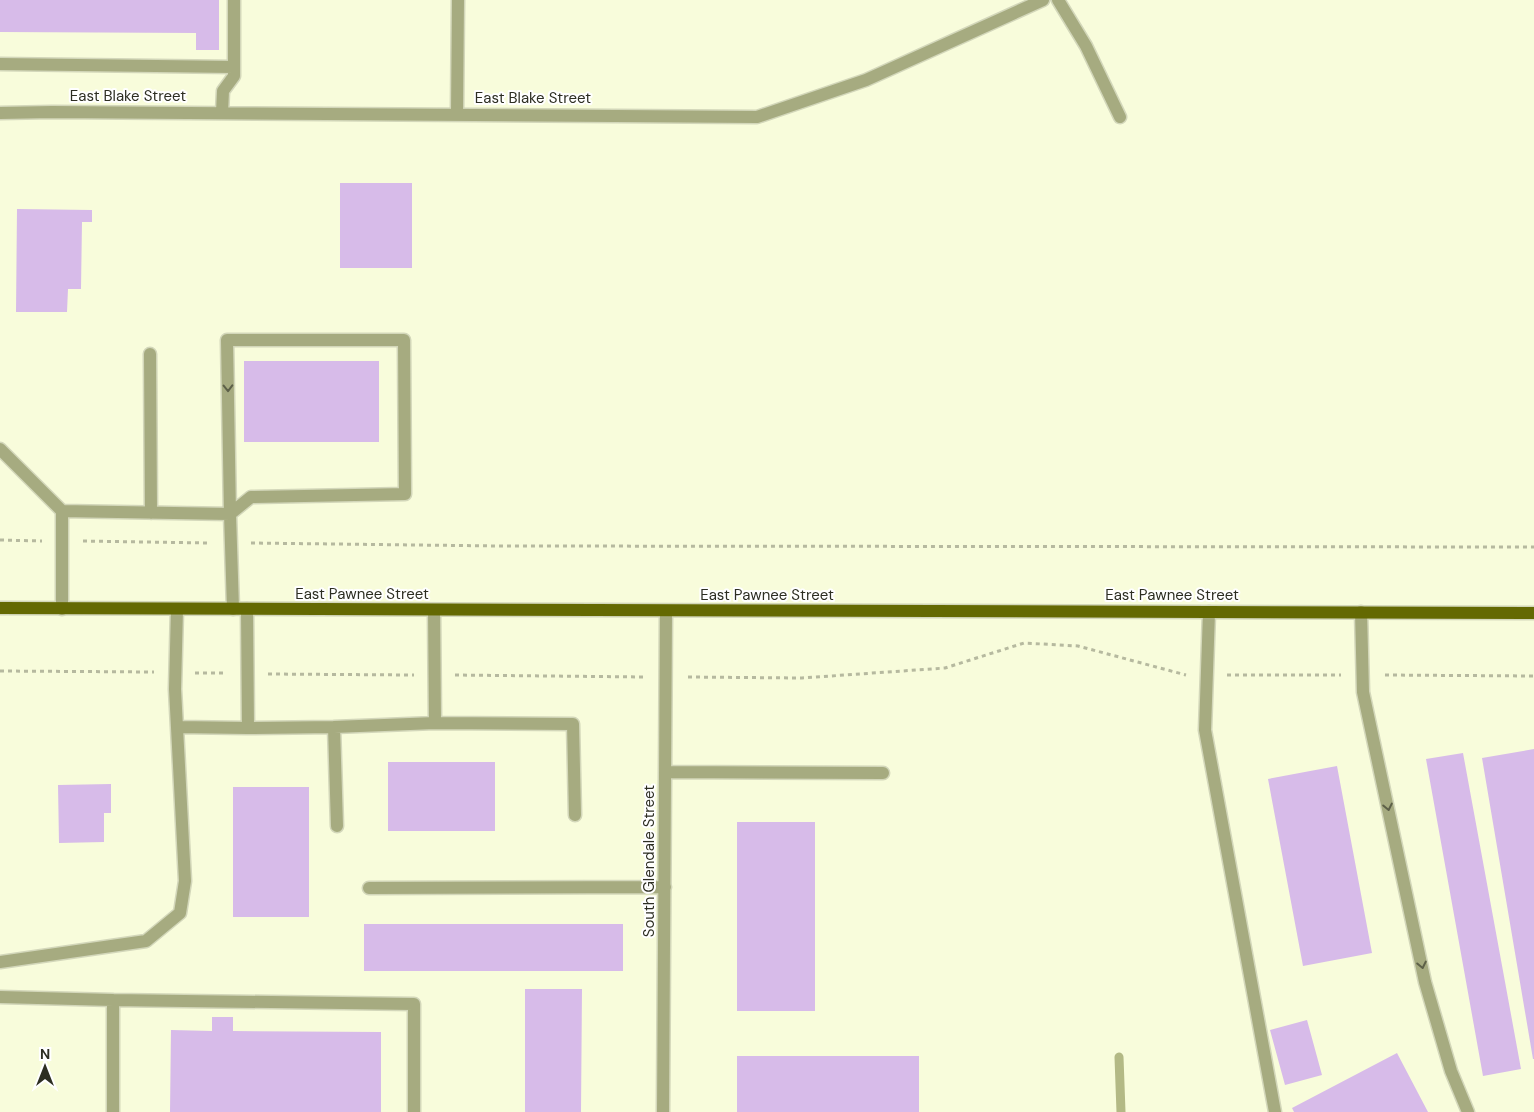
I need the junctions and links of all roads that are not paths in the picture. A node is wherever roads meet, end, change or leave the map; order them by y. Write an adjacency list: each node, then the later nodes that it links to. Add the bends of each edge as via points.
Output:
1 (234, 0): 6 (street)
2 (458, 0): 9 (street)
3 (1043, 0): 9 (street, East Blake Street, via 866,80 757,116)
4 (1058, 0): 10 (street, via 1086,46)
5 (0, 64): 6 (street)
6 (234, 67): 7 (street, via 234,76 223,91)
7 (222, 113): 8 (street, East Blake Street); 9 (street, East Blake Street)
8 (0, 114)
9 (457, 114)
10 (1120, 116)
11 (150, 354): 14 (street)
12 (0, 449): 13 (street)
13 (62, 511): 14 (street); 17 (street)
14 (151, 513): 15 (street)
15 (230, 514): 15 (street, one-way to 15, via 251,497 405,494 404,340 227,340); 19 (street)
16 (0, 608): 17 (main road, East Pawnee Street)
17 (62, 609): 18 (main road, East Pawnee Street)
18 (177, 609): 19 (main road, East Pawnee Street); 27 (street)
19 (233, 609): 20 (main road, East Pawnee Street)
20 (247, 609): 21 (main road, East Pawnee Street); 29 (street)
21 (434, 610): 22 (main road, East Pawnee Street); 26 (street)
22 (666, 611): 23 (main road, East Pawnee Street); 30 (street, South Glendale Street)
23 (1208, 612): 24 (main road, East Pawnee Street); 42 (street, via 1205,730)
24 (1361, 612): 25 (main road, East Pawnee Street); 43 (street, one-way to 43, via 1363,692 1377,759 1425,982 1451,1071)
25 (1534, 613)
26 (435, 723): 28 (street); 32 (street, via 573,724)
27 (177, 727): 29 (street); 36 (street, via 185,881 180,913 146,941)
28 (334, 727): 29 (street); 33 (street)
29 (248, 728)
30 (665, 772): 31 (street); 35 (street, South Glendale Street)
31 (883, 773)
32 (575, 815)
33 (337, 826)
34 (369, 888): 35 (street)
35 (665, 888): 41 (street, South Glendale Street)
36 (0, 962)
37 (0, 997): 38 (street)
38 (114, 1000): 39 (street); 40 (street, via 414,1004)
39 (113, 1112)
40 (414, 1112)
41 (663, 1112)
42 (1275, 1112)
43 (1468, 1112)

